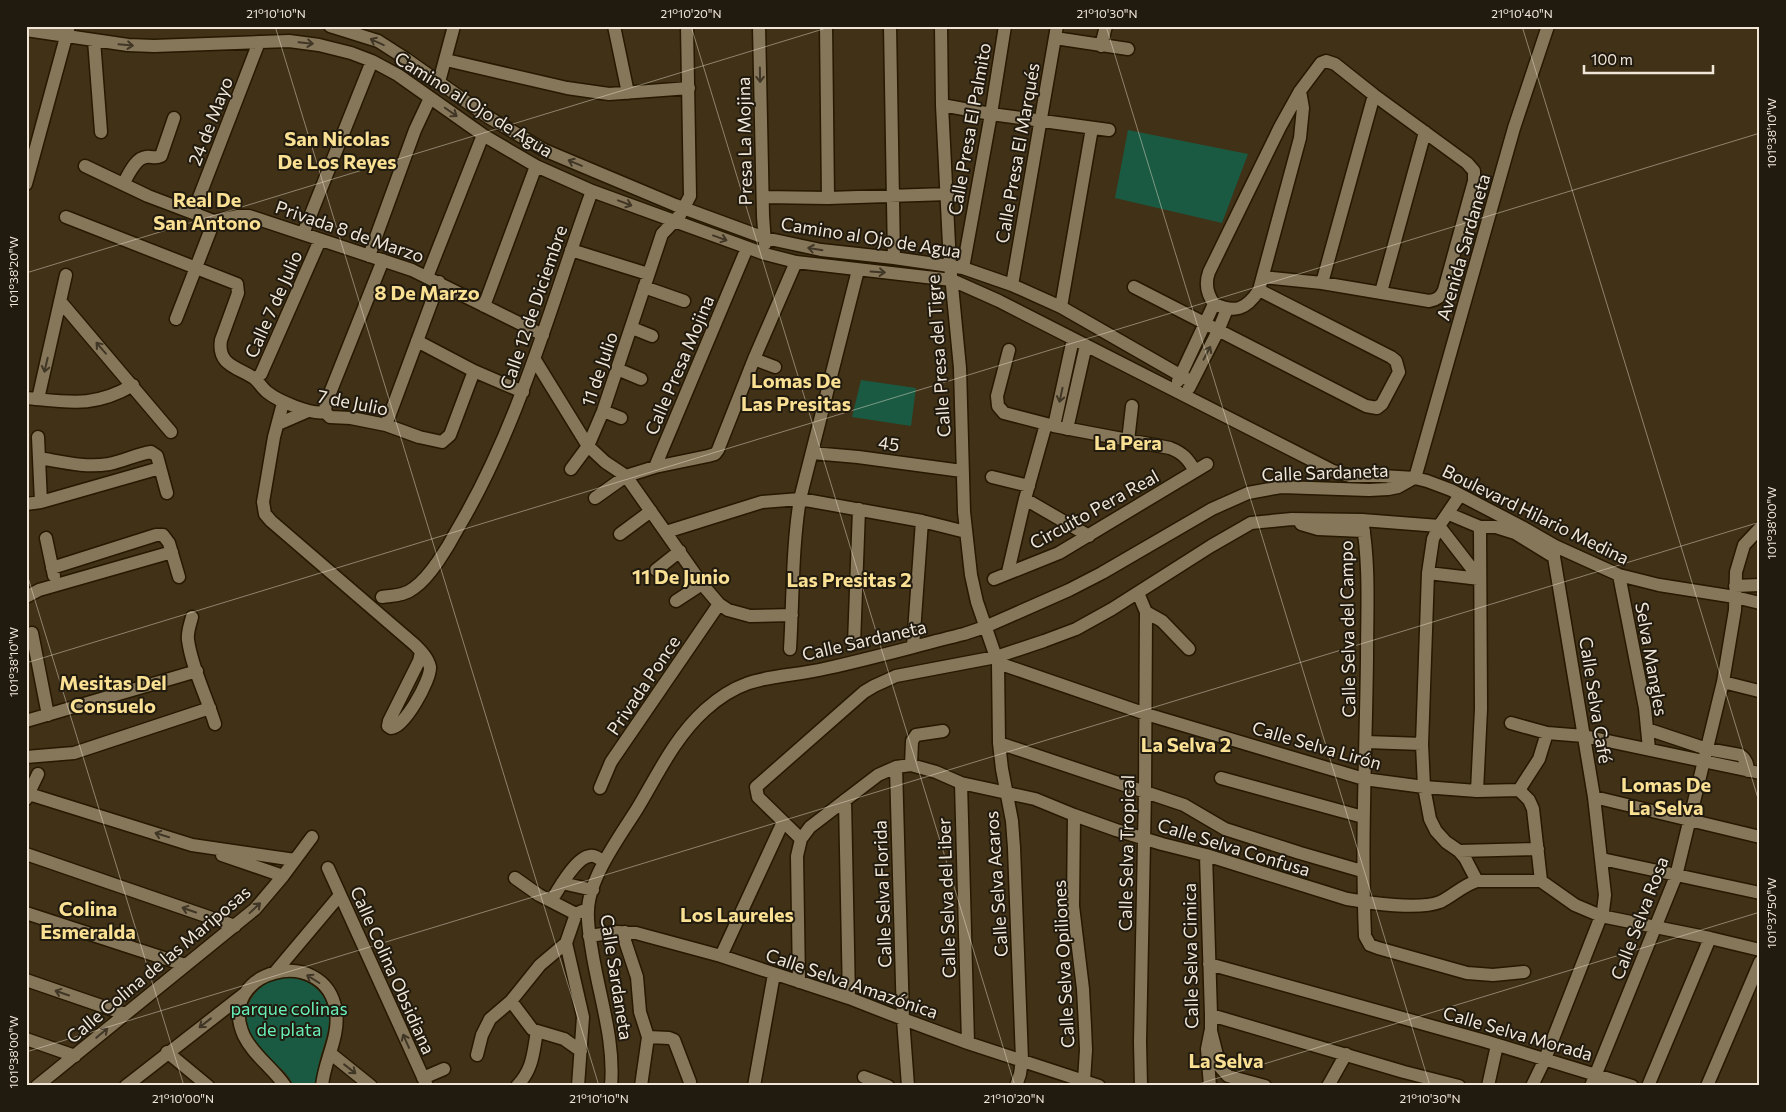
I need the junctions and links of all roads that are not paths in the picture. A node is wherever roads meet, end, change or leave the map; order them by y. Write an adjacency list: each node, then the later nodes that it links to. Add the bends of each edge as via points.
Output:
1 (330, 26): 13 (street, Camino al Ojo de Agua)
2 (454, 26): 20 (street)
3 (614, 26): 25 (street)
4 (687, 26): 23 (street)
5 (759, 26): 44 (street, Presa La Mojina, one-way to 44)
6 (826, 26): 45 (street)
7 (890, 26): 43 (street)
8 (941, 26): 28 (street, Calle Presa del Tigre)
9 (1004, 26): 29 (street, Calle Presa El Palmito)
10 (1106, 26): 18 (street)
11 (1548, 26): 126 (street, Avenida Sardaneta, via 1514,128)
12 (26, 30): 14 (street, Camino al Ojo de Agua)
13 (353, 30): 22 (street, Camino al Ojo de Agua, one-way to 13, via 378,41)
14 (68, 31): 16 (street, Camino al Ojo de Agua); 39 (street)
15 (1056, 32): 18 (street); 31 (street, Calle Presa El Marqués)
16 (94, 40): 17 (street, Camino al Ojo de Agua, one-way to 17, via 154,46); 34 (street)
17 (259, 42): 21 (street, Camino al Ojo de Agua, one-way to 21, via 319,45); 47 (street, 24 de Mayo)
18 (1101, 46): 19 (street)
19 (1128, 49)
20 (446, 60): 22 (street); 25 (street, via 576,89)
21 (372, 61): 27 (street, Camino al Ojo de Agua); 51 (street, Calle 7 de Julio)
22 (439, 82): 46 (street, Camino al Ojo de Agua, one-way to 22, via 544,150 488,117)
23 (689, 88): 25 (street); 46 (street, via 690,196)
24 (1300, 92): 26 (street, via 1316,68 1326,61 1335,64); 66 (street, via 1303,108 1300,138); 77 (street, via 1207,279 1207,290)
25 (628, 93)
26 (1374, 95): 35 (street); 70 (street)
27 (430, 98): 36 (street, Camino al Ojo de Agua, one-way to 36); 57 (street)
28 (942, 105): 29 (street); 42 (street, Calle Presa del Tigre)
29 (991, 114): 31 (street); 61 (street, Calle Presa El Palmito)
30 (174, 118): 40 (street, via 161,156 141,158)
31 (1041, 121): 32 (street); 71 (street, Calle Presa El Marqués)
32 (1092, 128): 33 (street); 79 (street)
33 (1109, 130)
34 (102, 132)
35 (1426, 132): 74 (street); 74 (street, via 1472,166 1474,176 1444,290 1436,300 1429,301)
36 (483, 135): 38 (street, Camino al Ojo de Agua); 65 (street)
37 (85, 166): 40 (street, Privada 8 de Marzo)
38 (536, 166): 41 (street, Camino al Ojo de Agua); 78 (street)
39 (26, 184)
40 (123, 184): 47 (street, Privada 8 de Marzo)
41 (592, 191): 50 (street, Camino al Ojo de Agua, one-way to 50); 55 (street, Calle 12 de Diciembre)
42 (948, 194): 43 (street); 61 (street, Calle Presa del Tigre)
43 (893, 195): 45 (street); 58 (street)
44 (762, 197): 45 (street); 52 (street, Presa La Mojina)
45 (828, 198)
46 (684, 208): 50 (street, 11 de Julio); 52 (street, Camino al Ojo de Agua)
47 (193, 214): 49 (street, Privada 8 de Marzo)
48 (66, 217): 62 (street)
49 (214, 221): 51 (street, Privada 8 de Marzo, via 249,216); 62 (street)
50 (674, 222): 54 (street, Camino al Ojo de Agua, one-way to 54); 67 (street, 11 de Julio, via 662,234)
51 (303, 234): 53 (street, Privada 8 de Marzo)
52 (765, 238): 56 (street, Presa La Mojina); 58 (street, Camino al Ojo de Agua, one-way to 52, via 821,250)
53 (320, 240): 57 (street, Privada 8 de Marzo); 97 (street, Calle 7 de Julio, via 262,374)
54 (747, 248): 56 (street, Camino al Ojo de Agua); 119 (street, Calle Presa Mojina)
55 (571, 250): 67 (street); 85 (street, Calle 12 de Diciembre)
56 (765, 254): 60 (street, Camino al Ojo de Agua)
57 (369, 256): 59 (street, Privada 8 de Marzo)
58 (894, 258): 61 (street, Camino al Ojo de Agua)
59 (383, 260): 65 (street, Privada 8 de Marzo); 107 (street)
60 (796, 262): 63 (street, Camino al Ojo de Agua); 91 (street)
61 (957, 266): 68 (street, Calle Presa del Tigre); 71 (street, Camino al Ojo de Agua)
62 (197, 268): 81 (street); 97 (street, 7 de Julio, via 237,284 238,293 220,347 228,363)
63 (858, 270): 68 (street, Camino al Ojo de Agua, one-way to 68); 116 (street)
64 (66, 275): 75 (street)
65 (427, 277): 69 (street, Privada 8 de Marzo)
66 (1263, 277): 70 (street); 73 (street)
67 (646, 280): 76 (street); 83 (street, 11 de Julio)
68 (952, 280): 87 (street, Camino al Ojo de Agua); 122 (street, Calle Presa del Tigre, via 960,368)
69 (439, 282): 78 (street, Privada 8 de Marzo); 88 (street)
70 (1322, 283): 74 (street)
71 (1012, 286): 79 (street, Camino al Ojo de Agua)
72 (1134, 287): 82 (street)
73 (1259, 290): 80 (street, via 1254,299 1239,309); 84 (street, via 1396,361 1399,372 1382,404 1377,408 1366,406)
74 (1381, 292)
75 (60, 301): 99 (street, one-way to 75); 102 (street, one-way to 102)
76 (684, 301)
77 (1214, 304): 80 (street); 82 (street)
78 (484, 306): 85 (street, Privada 8 de Marzo)
79 (1061, 307): 96 (street, Camino al Ojo de Agua)
80 (1227, 308): 84 (street)
81 (176, 319)
82 (1204, 324): 84 (street); 96 (street)
83 (632, 328): 86 (street); 94 (street, 11 de Julio)
84 (1218, 331): 96 (street, one-way to 84)
85 (543, 334): 92 (street, Calle 12 de Diciembre)
86 (652, 336)
87 (1073, 339): 89 (street, Camino al Ojo de Agua); 111 (street, one-way to 111)
88 (417, 341): 95 (street); 110 (street)
89 (1086, 345): 101 (street, Camino al Ojo de Agua); 111 (street)
90 (1009, 350): 111 (street, Circuito Pera Real, via 997,396 998,406 1004,413)
91 (754, 359): 93 (street); 119 (street, via 715,454)
92 (535, 360): 100 (street, Calle 12 de Diciembre); 115 (street)
93 (776, 367)
94 (617, 369): 98 (street); 106 (street, 11 de Julio)
95 (474, 371): 100 (street); 110 (street, 7 de Julio, via 450,435 445,440 438,442 419,437)
96 (1187, 378): 101 (street)
97 (255, 379): 103 (street, 7 de Julio, via 265,391)
98 (641, 379)
99 (133, 385): 102 (street, via 92,402); 112 (street)
100 (523, 392): 165 (street, Calle 12 de Diciembre, via 482,486 443,555 416,587 404,594)
101 (1179, 394): 126 (street, Boulevard Hilario Medina, via 1334,471 1350,476)
102 (32, 399)
103 (283, 403): 105 (street, 7 de Julio); 109 (street)
104 (1132, 406): 114 (street)
105 (308, 411): 107 (street, 7 de Julio); 109 (street)
106 (603, 411): 108 (street); 115 (street, 11 de Julio)
107 (325, 412): 110 (street, 7 de Julio, via 330,417)
108 (621, 418)
109 (278, 424): 178 (street, via 266,480 265,514)
110 (386, 424)
111 (1056, 426): 114 (street, Circuito Pera Real); 127 (street, Circuito Pera Real)
112 (171, 432)
113 (38, 437): 117 (street)
114 (1128, 441): 123 (street, Circuito Pera Real, via 1178,451 1186,456)
115 (588, 446): 121 (street, 11 de Julio); 124 (street)
116 (812, 453): 122 (street, 45); 131 (street)
117 (39, 458): 120 (street, via 96,466 151,452); 132 (street)
118 (1207, 464): 123 (street, Circuito Pera Real)
119 (655, 467): 124 (street)
120 (160, 468): 128 (street); 132 (street)
121 (571, 469)
122 (962, 470): 143 (street, Calle Presa del Tigre)
123 (1195, 471): 145 (street, Circuito Pera Real)
124 (626, 476): 130 (street); 135 (street)
125 (992, 477): 127 (street)
126 (1421, 479): 129 (street, Boulevard Hilario Medina); 172 (street, Calle Sardaneta, via 1388,489 1281,487 1248,493 1212,510 1102,574)
127 (1027, 492): 145 (street); 152 (street, Circuito Pera Real)
128 (168, 493)
129 (1460, 495): 136 (street); 148 (street, Boulevard Hilario Medina, via 1522,527)
130 (595, 498)
131 (800, 499): 134 (street); 142 (street, via 762,502); 170 (street, via 796,520)
132 (41, 502): 133 (street)
133 (26, 504)
134 (859, 509): 137 (street); 174 (street)
135 (651, 511): 142 (street); 144 (street)
136 (1449, 514): 139 (street); 140 (street)
137 (922, 521): 143 (street); 175 (street)
138 (1363, 525): 139 (street); 163 (street, via 1292,519 1251,524); 193 (street, Calle Selva del Campo, via 1367,562)
139 (1439, 526): 153 (street, via 1433,540); 157 (street)
140 (1480, 526): 148 (street, via 1515,533); 157 (street)
141 (1760, 528): 162 (street, Calle Selva Rosa, via 1744,545 1736,572)
142 (666, 532): 147 (street)
143 (966, 532): 172 (street, Calle Presa del Tigre, via 972,575)
144 (620, 534)
145 (1089, 536): 152 (street, Circuito Pera Real, via 1060,553)
146 (46, 538): 150 (street)
147 (680, 551): 151 (street); 158 (street)
148 (1554, 551): 154 (street, Boulevard Hilario Medina); 192 (street, Calle Selva Café)
149 (172, 552): 150 (street, via 167,538 156,535); 155 (street); 160 (street)
150 (52, 568): 160 (street)
151 (656, 570)
152 (1008, 572): 156 (street, Circuito Pera Real)
153 (1428, 573): 157 (street); 195 (street)
154 (1620, 575): 162 (street, Boulevard Hilario Medina, via 1659,585); 189 (street, Selva Mangles)
155 (179, 577)
156 (994, 579)
157 (1480, 579): 210 (street, via 1481,709)
158 (702, 584): 166 (street); 168 (street)
159 (1760, 585): 162 (street)
160 (56, 586): 161 (street)
161 (33, 589): 164 (street)
162 (1735, 591): 167 (street, Boulevard Hilario Medina); 181 (street, Calle Selva Rosa)
163 (1138, 593): 169 (street, Calle Selva Tropical); 179 (street, via 1076,629)
164 (26, 597)
165 (382, 597)
166 (676, 601)
167 (1760, 603)
168 (719, 604): 170 (street, via 750,616); 208 (street, Privada Ponce, via 616,754)
169 (1146, 612): 177 (street, via 1162,621); 184 (street, Calle Selva Tropical)
170 (792, 615): 176 (street)
171 (192, 617): 180 (street, via 188,640)
172 (986, 632): 175 (street, Calle Sardaneta); 179 (street, Calle Presa del Tigre)
173 (32, 633): 185 (street)
174 (854, 644)
175 (913, 646): 231 (street, Calle Sardaneta, via 829,668 764,678 737,687 723,696 706,709 676,743)
176 (790, 649)
177 (1189, 649)
178 (421, 652): 178 (street, via 389,721 391,728 398,726 428,680 430,669)
179 (996, 657): 184 (street, Calle Selva Lirón); 194 (street, Calle Selva Acaros); 219 (street, via 896,676 874,686 758,784 755,790 758,797)
180 (197, 672): 183 (street); 185 (street)
181 (1723, 682): 182 (street); 197 (street, Calle Selva Rosa)
182 (1759, 691)
183 (210, 708): 188 (street); 198 (street, via 74,753)
184 (1146, 714): 205 (street, Calle Selva Lirón); 211 (street, Calle Selva Tropical)
185 (48, 715): 186 (street)
186 (26, 720)
187 (1511, 723): 191 (street)
188 (215, 724)
189 (1647, 729): 196 (street, Selva Mangles); 197 (street)
190 (942, 732): 200 (street, via 916,736 912,741)
191 (1547, 733): 192 (street); 209 (street, via 1539,759)
192 (1584, 736): 196 (street); 214 (street, Calle Selva Café)
193 (1366, 742): 195 (street); 205 (street, Calle Selva del Campo)
194 (1000, 743): 211 (street); 212 (street, Calle Selva Acaros)
195 (1422, 744): 207 (street)
196 (1649, 749): 199 (street)
197 (1707, 749): 199 (street, Calle Selva Rosa); 202 (street, via 1740,755)
198 (26, 757)
199 (1704, 762): 202 (street); 218 (street, Calle Selva Rosa)
200 (911, 765): 201 (street, Calle Selva Confusa); 206 (street, Calle Selva Confusa)
201 (896, 767): 215 (street, Calle Selva Confusa, via 878,775); 270 (street, Calle Selva Florida)
202 (1754, 772)
203 (38, 774): 213 (street)
204 (1221, 778): 217 (street)
205 (1364, 779): 207 (street, Calle Selva Lirón); 217 (street, Calle Selva del Campo)
206 (961, 782): 212 (street, Calle Selva Confusa); 275 (street, Calle Selva del Liber)
207 (1424, 787): 210 (street, Calle Selva Lirón); 226 (street, via 1430,819 1436,831)
208 (600, 788)
209 (1519, 790): 210 (street, Calle Selva Lirón); 225 (street, via 1533,809)
210 (1477, 791)
211 (1145, 792): 222 (street, Calle Selva Tropical); 233 (street, via 1184,804 1230,831)
212 (1006, 793): 216 (street, Calle Selva Confusa, via 1036,799); 284 (street, Calle Selva Acaros, via 1014,848)
213 (28, 796): 224 (street, one-way to 213)
214 (1594, 797): 218 (street); 229 (street, Calle Selva Café)
215 (845, 800): 223 (street, Calle Selva Confusa, via 810,827); 266 (street)
216 (1074, 815): 222 (street, Calle Selva Confusa); 287 (street, Calle Selva Opiliones, via 1073,906 1084,1008)
217 (1362, 817): 233 (street, Calle Selva del Campo)
218 (1688, 821): 221 (street); 235 (street, Calle Selva Rosa)
219 (783, 822): 223 (street); 256 (street)
220 (312, 837): 230 (street, Calle Colina de las Mariposas)
221 (1760, 837)
222 (1144, 838): 228 (street, Calle Selva Confusa); 306 (street, Calle Selva Tropical)
223 (801, 839): 264 (street, via 796,856)
224 (192, 845): 230 (street); 234 (street)
225 (1538, 849): 226 (street); 238 (street)
226 (1459, 851): 237 (street)
227 (26, 854): 249 (street, one-way to 227)
228 (1206, 855): 244 (street, Calle Selva Confusa, via 1333,896); 258 (street, Calle Selva Cimica)
229 (1602, 859): 235 (street); 248 (street, Calle Selva Café, via 1605,895)
230 (296, 860): 234 (street, Calle Colina de las Mariposas)
231 (604, 862): 239 (street, via 594,856 581,859); 240 (street, Calle Sardaneta)
232 (328, 868): 242 (street, Calle Colina Obsidiana)
233 (1362, 871): 244 (street, Calle Selva del Campo)
234 (283, 876): 249 (street, Calle Colina de las Mariposas, one-way to 234, via 255,909)
235 (1676, 876): 241 (street); 250 (street, Calle Selva Rosa)
236 (515, 878): 243 (street)
237 (1477, 881): 238 (street); 244 (street, Calle Selva Confusa, via 1427,905)
238 (1540, 882): 248 (street, via 1575,905)
239 (562, 884): 240 (street); 243 (street)
240 (593, 890): 245 (street, Calle Sardaneta)
241 (1760, 893)
242 (340, 895): 260 (street); 289 (street, Calle Colina Obsidiana, one-way to 242)
243 (551, 901): 247 (street)
244 (1363, 902): 261 (street, Calle Selva del Campo, via 1365,936 1370,945 1467,974)
245 (588, 908): 247 (street); 252 (street, Calle Sardaneta)
246 (26, 913): 259 (street)
247 (576, 914): 254 (street)
248 (1601, 916): 250 (street); 283 (street, Calle Selva Café)
249 (235, 926): 259 (street, Calle Colina de las Mariposas)
250 (1656, 928): 253 (street); 288 (street, Calle Selva Rosa)
251 (621, 932): 252 (street, Calle Selva Amazónica); 256 (street, Calle Selva Amazónica, via 636,933); 273 (street, via 637,977 640,1012)
252 (595, 935): 299 (street, Calle Sardaneta, via 612,1059)
253 (1710, 938): 255 (street); 314 (street)
254 (566, 943): 267 (street, via 540,966); 277 (street, via 582,1009)
255 (1760, 950)
256 (720, 956): 262 (street, Calle Selva Amazónica)
257 (1760, 962): 315 (street)
258 (1209, 964): 269 (street, Calle Selva Cimica); 276 (street, Calle Selva Morada)
259 (185, 965): 268 (street, Calle Colina de las Mariposas)
260 (276, 972): 265 (street, via 262,978); 279 (street, one-way to 260, via 336,1011 326,988 305,974 286,970)
261 (1524, 972)
262 (774, 974): 264 (street, Calle Selva Amazónica); 301 (street)
263 (26, 980): 268 (street, one-way to 263)
264 (799, 982): 266 (street, Calle Selva Amazónica)
265 (244, 994): 278 (street, one-way to 278); 294 (street, via 240,1008 244,1035 251,1048 276,1072)
266 (849, 998): 270 (street, Calle Selva Amazónica)
267 (511, 1001): 272 (street); 280 (street, via 490,1019)
268 (124, 1014): 282 (street, Calle Colina de las Mariposas, one-way to 268)
269 (1211, 1015): 271 (street, Calle Selva Cimica); 281 (street)
270 (903, 1020): 275 (street, Calle Selva Amazónica); 303 (street, Calle Selva Florida)
271 (1210, 1029): 307 (street, Calle Selva Cimica, via 1207,1049); 308 (street, via 1220,1067 1228,1076)
272 (537, 1032): 277 (street, via 564,1039); 297 (street, via 530,1067)
273 (648, 1037): 290 (street, via 674,1040); 300 (street)
274 (26, 1040): 282 (street)
275 (968, 1043): 284 (street, Calle Selva Amazónica)
276 (1498, 1045): 283 (street, Calle Selva Morada); 311 (street)
277 (581, 1051): 298 (street)
278 (167, 1052): 292 (street); 293 (street)
279 (330, 1053): 295 (street); 296 (street, one-way to 296)
280 (477, 1054)
281 (1346, 1054): 309 (street); 310 (street)
282 (75, 1056): 291 (street, Calle Colina de las Mariposas)
283 (1545, 1059): 288 (street, Calle Selva Morada); 312 (street, Calle Selva Café)
284 (1022, 1060): 287 (street, Calle Selva Amazónica); 304 (street, Calle Selva Acaros)
285 (444, 1069): 289 (street)
286 (864, 1077): 302 (street)
287 (1084, 1080): 305 (street, Calle Selva Amazónica)
288 (1593, 1080): 313 (street, Calle Selva Morada)
289 (425, 1082)
290 (690, 1082)
291 (37, 1086)
292 (126, 1086)
293 (208, 1086)
294 (285, 1086)
295 (322, 1086)
296 (371, 1086)
297 (517, 1086)
298 (578, 1086)
299 (611, 1086)
300 (641, 1086)
301 (754, 1086)
302 (888, 1086)
303 (908, 1086)
304 (1016, 1086)
305 (1100, 1086)
306 (1141, 1086)
307 (1210, 1086)
308 (1265, 1086)
309 (1328, 1086)
310 (1460, 1086)
311 (1488, 1086)
312 (1532, 1086)
313 (1632, 1086)
314 (1648, 1086)
315 (1706, 1086)

